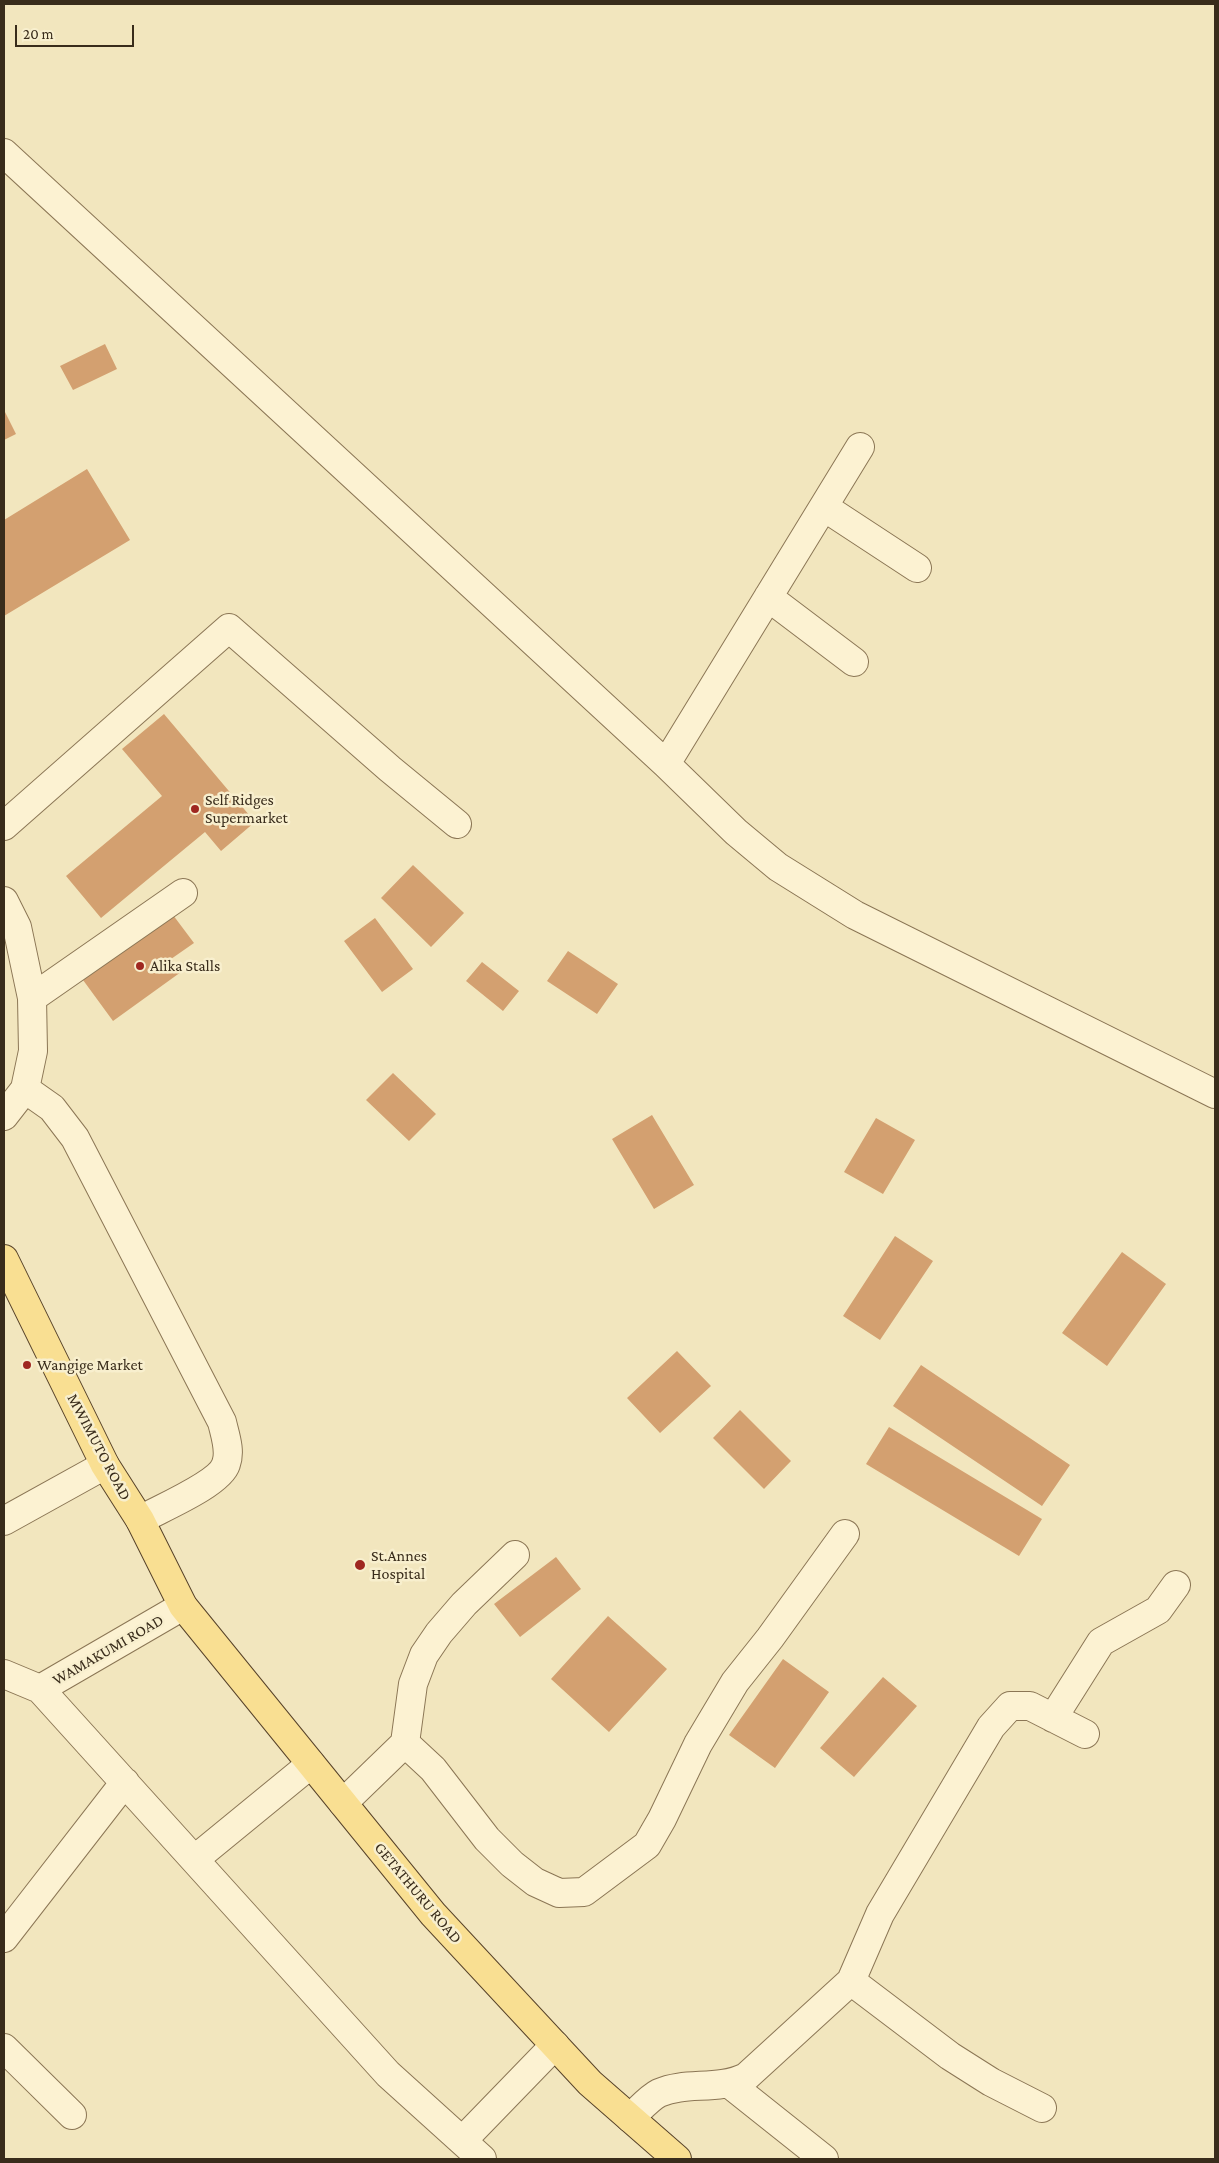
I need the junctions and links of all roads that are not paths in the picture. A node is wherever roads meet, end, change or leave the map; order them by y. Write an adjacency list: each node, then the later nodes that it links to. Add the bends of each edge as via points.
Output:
1 (4, 153): 7 (street)
2 (860, 446): 3 (street)
3 (824, 507): 4 (street); 5 (street)
4 (917, 568)
5 (768, 597): 6 (street); 7 (street)
6 (854, 662)
7 (666, 764): 14 (street, via 736,832 778,867 855,915)
8 (457, 824): 9 (street, via 229,628)
9 (4, 826)
10 (183, 893): 12 (street)
11 (4, 902): 12 (street, via 17,927)
12 (32, 998): 13 (street, via 33,1051)
13 (25, 1089): 15 (street); 18 (street, via 52,1108 75,1138 222,1422 228,1460 219,1475)
14 (1215, 1094)
15 (4, 1116)
16 (4, 1260): 17 (main road, MWIMUTO ROAD)
17 (106, 1466): 18 (main road, MWIMUTO ROAD); 19 (street)
18 (140, 1520): 23 (main road, MWIMUTO ROAD)
19 (4, 1521)
20 (845, 1534): 28 (street, via 735,1682 698,1744 647,1845 584,1892 559,1894 512,1864 487,1839 433,1769)
21 (515, 1555): 28 (street, via 464,1604 424,1655 413,1684)
22 (1176, 1584): 26 (street, via 1158,1610 1101,1642)
23 (183, 1606): 25 (street, WAMAKUMI ROAD); 29 (main road, GETATHURU ROAD)
24 (4, 1674): 25 (street, WAMAKUMI ROAD)
25 (40, 1689): 30 (street)
26 (1053, 1718): 27 (street); 34 (street, via 1030,1706 1010,1706 991,1727 880,1914)
27 (1084, 1734)
28 (405, 1743): 31 (street)
29 (312, 1764): 31 (main road, GETATHURU ROAD); 32 (street)
30 (125, 1782): 32 (street); 33 (street)
31 (343, 1803): 35 (main road, GETATHURU ROAD, via 433,1914)
32 (195, 1859): 41 (street, via 388,2074)
33 (4, 1938)
34 (851, 1981): 37 (street, via 758,2068); 38 (street, via 950,2056)
35 (555, 2046): 40 (main road, GETATHURU ROAD); 41 (street)
36 (4, 2048): 39 (street)
37 (731, 2085): 40 (street, via 671,2089 657,2094); 44 (street)
38 (1042, 2108)
39 (72, 2116)
40 (630, 2118): 43 (main road, GETATHURU ROAD)
41 (462, 2141): 42 (street)
42 (482, 2159)
43 (677, 2159)
44 (824, 2159)

